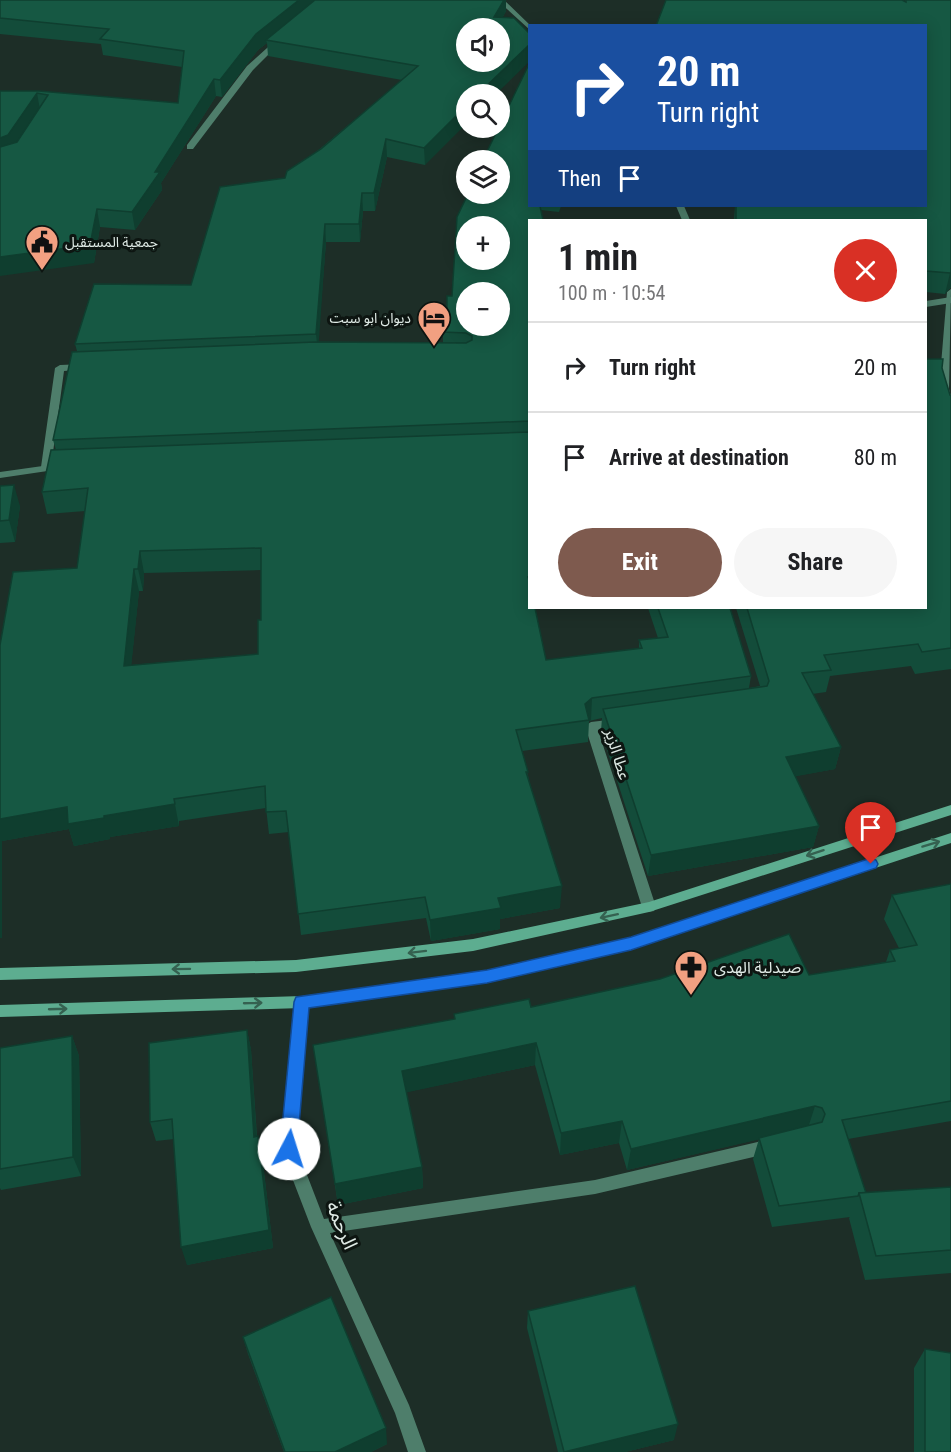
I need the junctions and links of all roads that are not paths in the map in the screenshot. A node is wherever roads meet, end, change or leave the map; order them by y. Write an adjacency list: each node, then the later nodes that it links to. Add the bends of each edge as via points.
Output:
1 (500, 0): 2 (street)
2 (528, 26)
3 (287, 34): 4 (street, via 262,54)
4 (190, 147)
5 (950, 297): 6 (street); 8 (street, via 944,389)
6 (927, 304)
7 (95, 366): 10 (street, via 60,368)
8 (951, 416)
9 (81, 465): 10 (street)
10 (46, 467): 11 (street)
11 (0, 475)
12 (627, 721): 15 (street, عطا الزير, via 591,726)
13 (951, 810): 15 (main road, one-way to 15)
14 (951, 838): 17 (main road, one-way to 14, via 487,977 631,943)
15 (649, 907): 16 (main road, one-way to 16, via 473,945 296,966)
16 (0, 974)
17 (302, 1002): 18 (main road, one-way to 17); 20 (street, الرحمة, via 289,1149)
18 (0, 1011)
19 (786, 1143): 20 (street, via 595,1187)
20 (319, 1227): 21 (street, الرحمة, via 403,1411)
21 (417, 1452)

